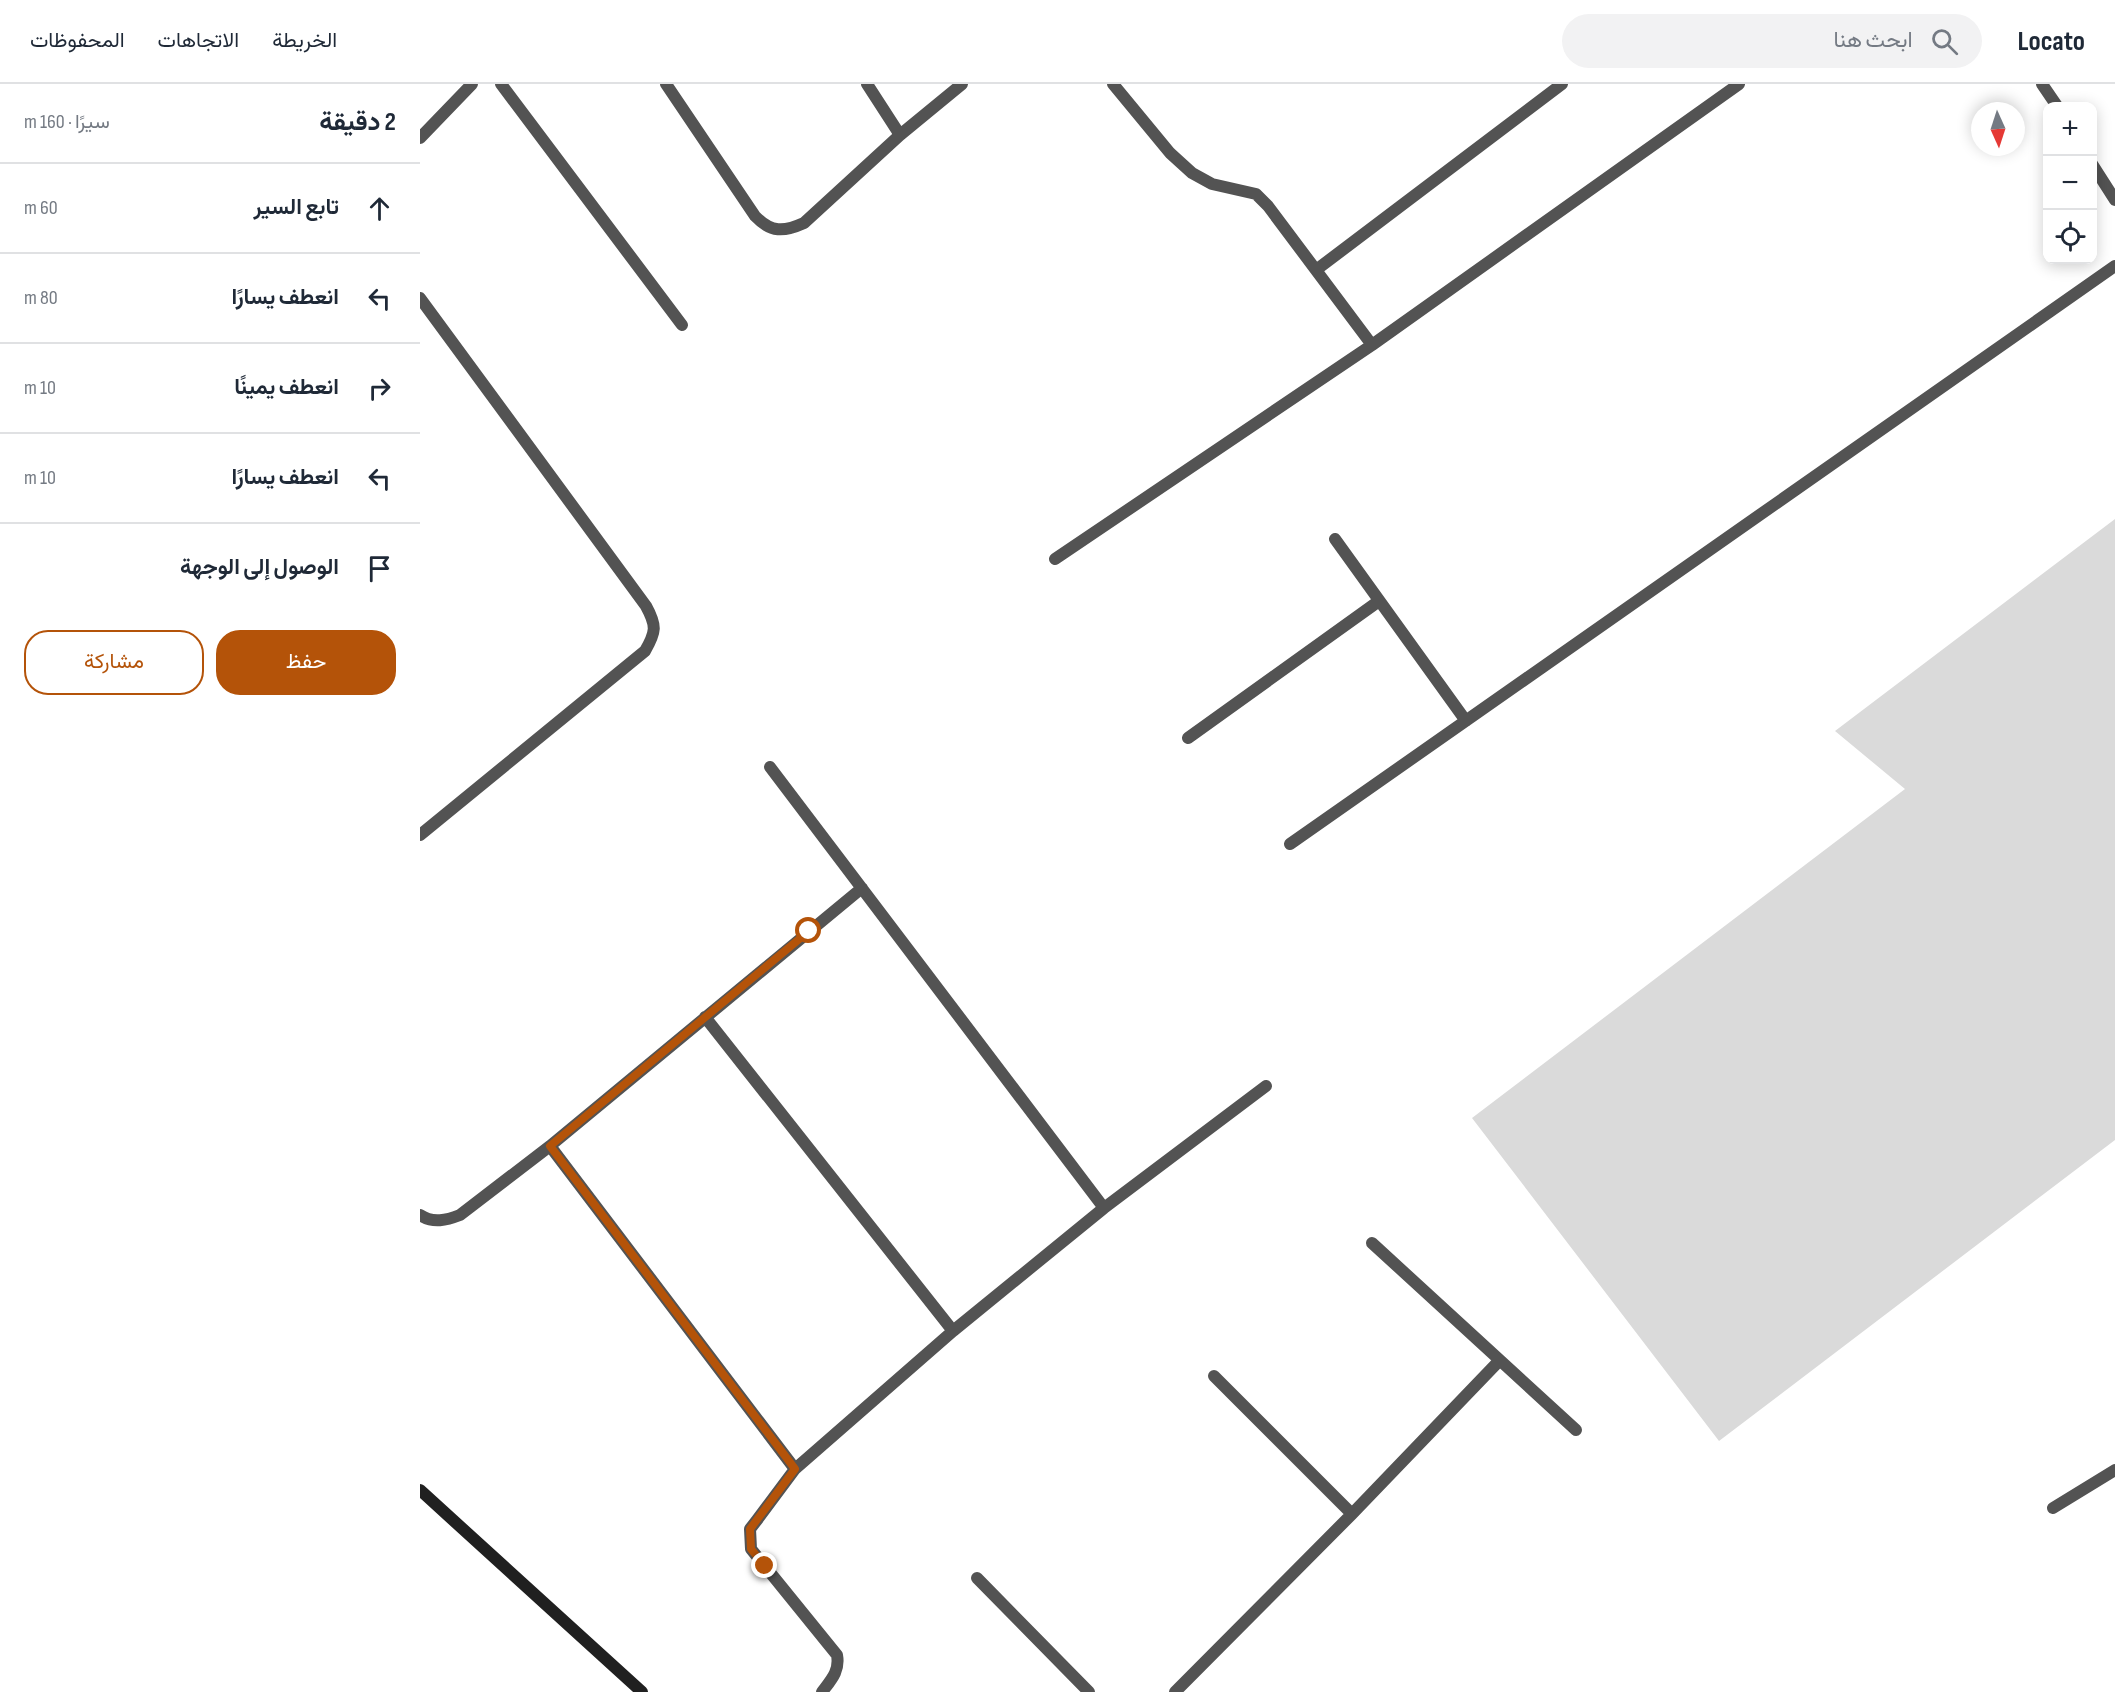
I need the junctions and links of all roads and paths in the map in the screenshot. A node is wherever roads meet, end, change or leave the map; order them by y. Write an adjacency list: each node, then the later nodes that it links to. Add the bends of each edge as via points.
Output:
1 (501, 84): 18 (street)
2 (666, 84): 11 (street, via 755,216 764,226 778,230 804,223)
3 (867, 84): 11 (street)
4 (962, 84): 11 (street)
5 (1113, 84): 16 (street, via 1170,153 1192,173 1212,184 1256,194)
6 (1562, 84): 16 (street)
7 (1739, 84): 19 (street)
8 (2043, 84): 10 (street)
9 (466, 86): 12 (street)
10 (2054, 102)
11 (900, 135)
12 (420, 138)
13 (2097, 172): 14 (street)
14 (2115, 200)
15 (2115, 266): 23 (street)
16 (1316, 270): 19 (street)
17 (420, 298): 26 (street, via 655,622 645,651)
18 (682, 325)
19 (1372, 345): 21 (street)
20 (1335, 539): 22 (street)
21 (1055, 559)
22 (1379, 601): 23 (street); 24 (street)
23 (1466, 721): 27 (street)
24 (1188, 738)
25 (770, 767): 28 (street)
26 (421, 832)
27 (1290, 844)
28 (862, 888): 29 (street); 32 (street)
29 (705, 1017): 31 (street); 35 (street)
30 (1266, 1086): 32 (street)
31 (550, 1146): 33 (street, via 460,1215 443,1221); 39 (street)
32 (1104, 1208): 35 (street)
33 (420, 1215)
34 (1372, 1244): 36 (street)
35 (953, 1331): 39 (street)
36 (1500, 1361): 38 (street); 43 (street)
37 (1214, 1376): 43 (street)
38 (1576, 1430)
39 (795, 1469): 46 (street, via 750,1529 749,1539 751,1549 837,1655 836,1673)
40 (2115, 1470): 42 (street)
41 (420, 1490): 45 (main road)
42 (2053, 1508)
43 (1352, 1514): 48 (street)
44 (977, 1578): 47 (street)
45 (642, 1692)
46 (822, 1692)
47 (1089, 1692)
48 (1175, 1692)

